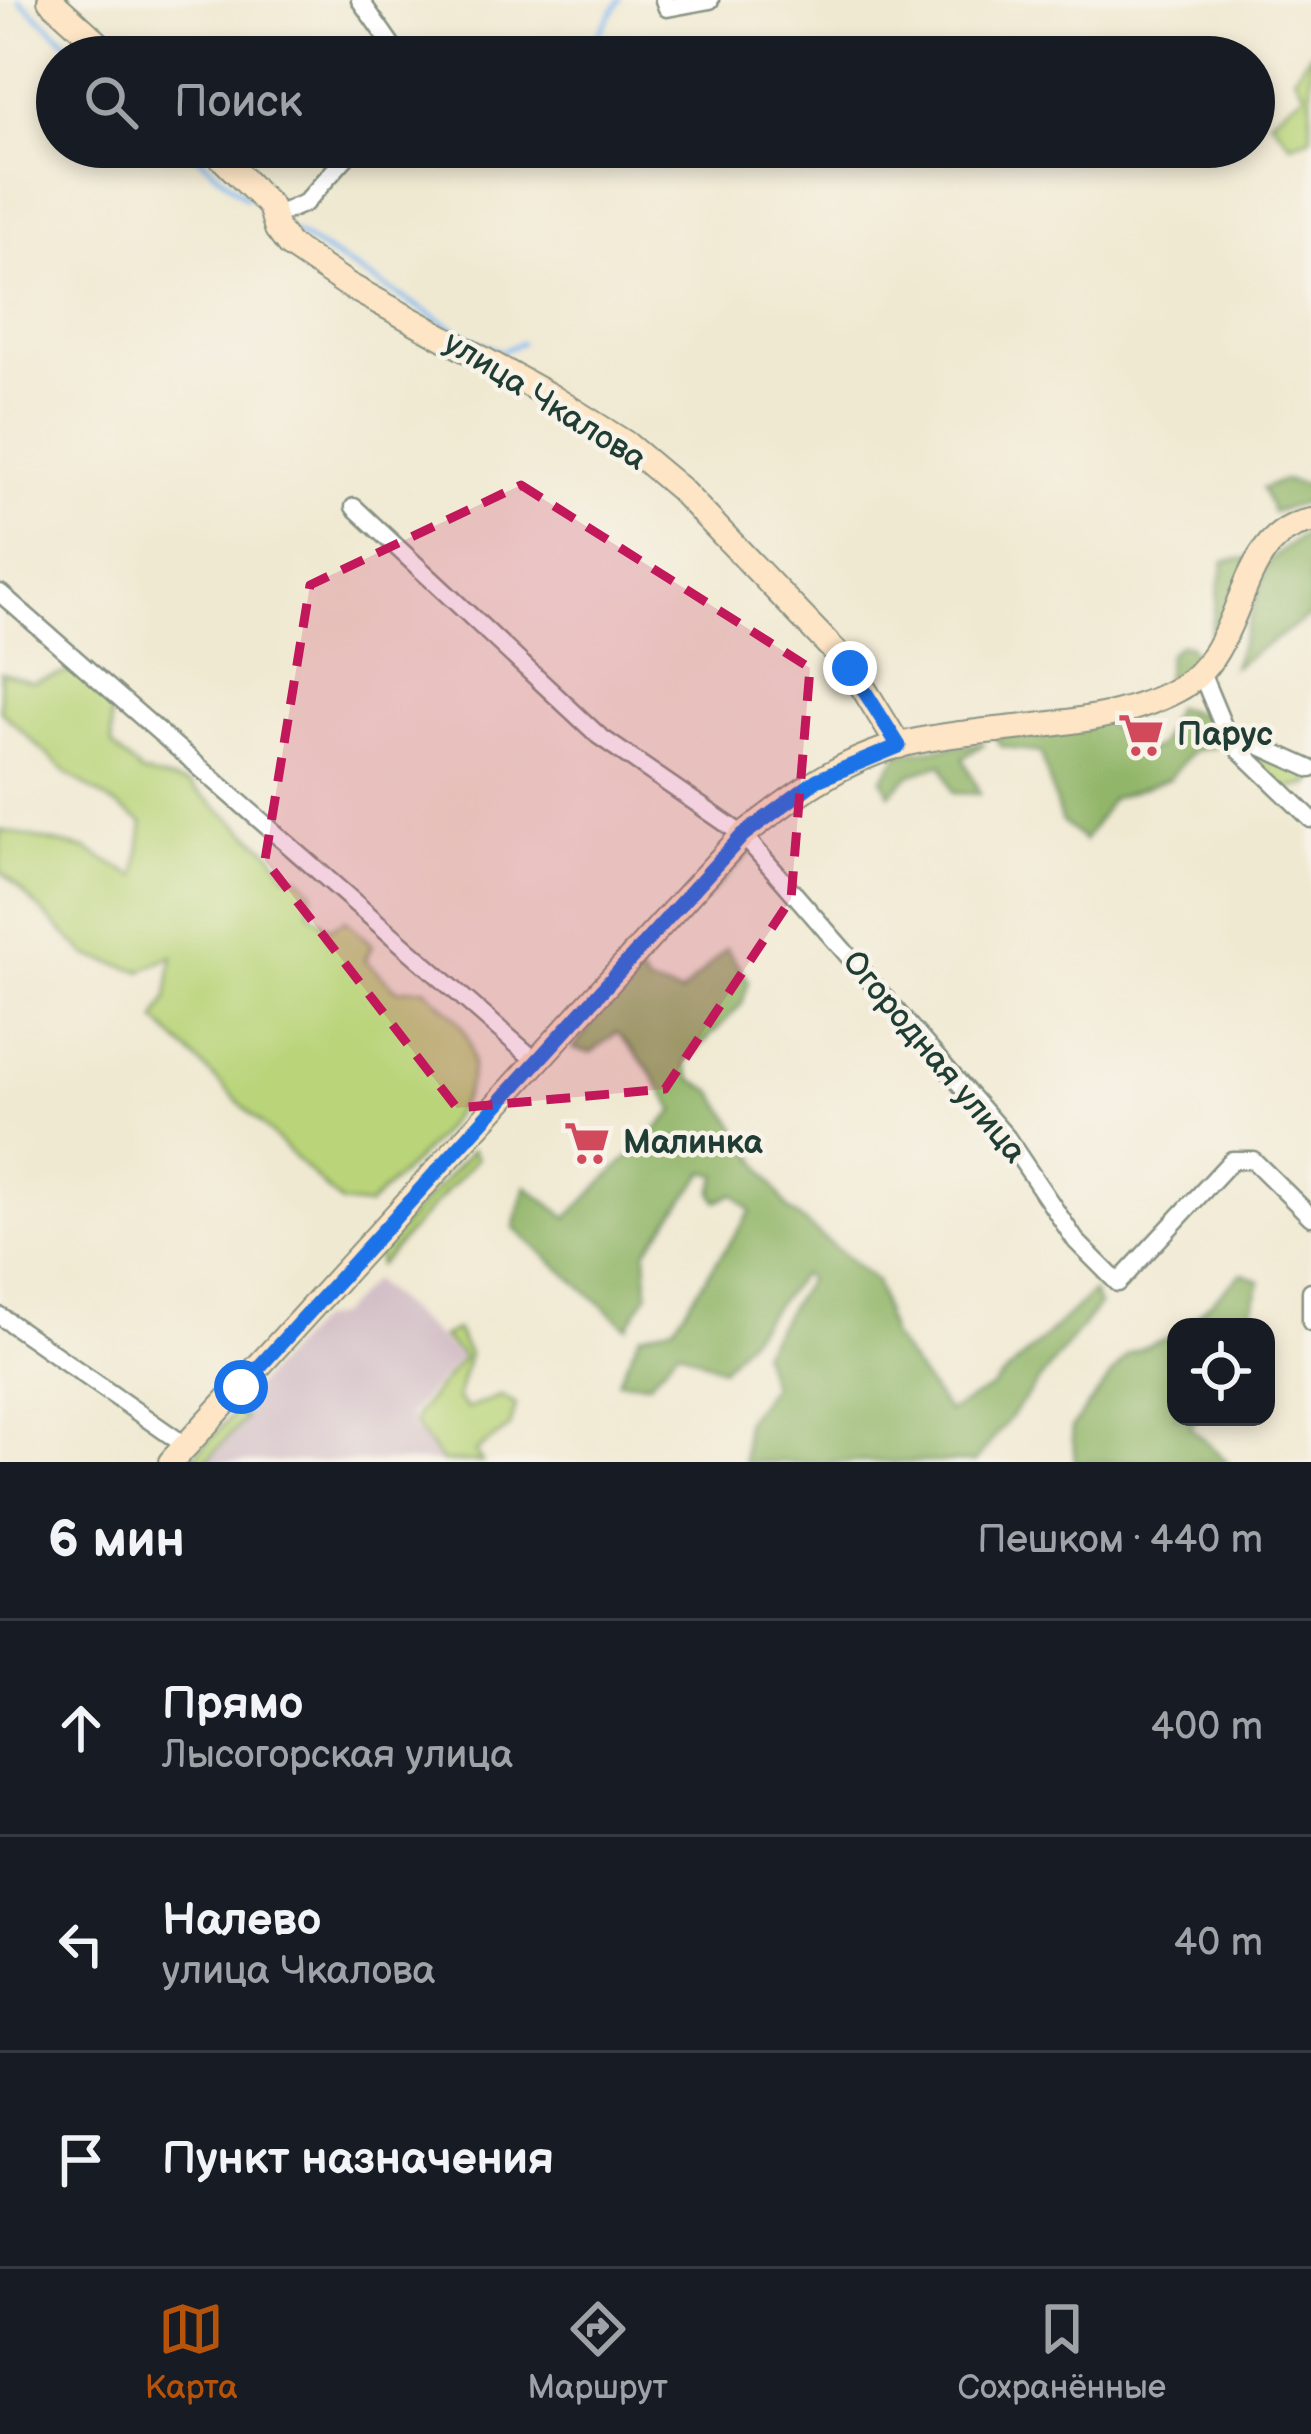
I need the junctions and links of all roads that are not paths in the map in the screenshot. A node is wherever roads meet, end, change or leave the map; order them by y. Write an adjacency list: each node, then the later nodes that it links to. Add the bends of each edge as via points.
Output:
1 (50, 0): 5 (street)
2 (360, 0): 6 (street)
3 (710, 0): 4 (street)
4 (666, 4)
5 (90, 36)
6 (385, 36)
7 (230, 168): 9 (street, улица Чкалова)
8 (336, 168): 9 (street, via 305,202)
9 (274, 216): 15 (street, улица Чкалова, via 289,245 349,285 480,354 649,462 850,668)
10 (354, 507): 18 (street, Огородная улица, via 599,736)
11 (1311, 521): 13 (street, via 1289,524 1262,549 1228,636)
12 (0, 593): 19 (street)
13 (1202, 675): 14 (street); 15 (street, via 1122,712)
14 (1232, 740): 16 (street); 17 (street)
15 (899, 746): 18 (street, via 817,780)
16 (1311, 769)
17 (1311, 819)
18 (743, 835): 19 (street); 20 (street, Огородная улица, via 1007,1138 1076,1240 1118,1283 1232,1160 1253,1160)
19 (537, 1062): 24 (street)
20 (1311, 1216)
21 (1311, 1291): 23 (street)
22 (0, 1316): 24 (street)
23 (1311, 1322)
24 (178, 1454)

